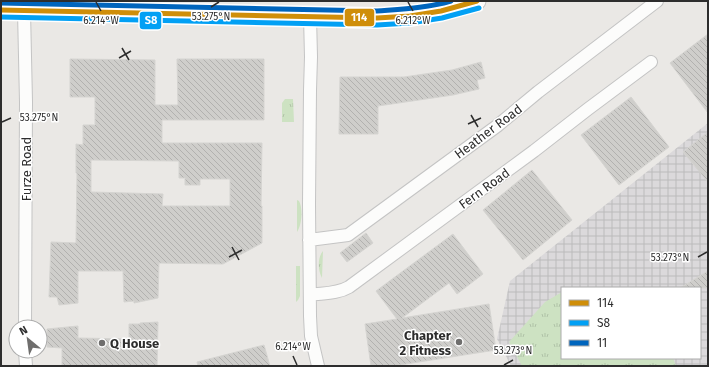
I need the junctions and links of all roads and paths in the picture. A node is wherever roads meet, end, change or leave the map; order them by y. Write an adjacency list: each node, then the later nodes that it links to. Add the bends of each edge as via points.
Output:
1 (477, 1): 5 (street, via 410,16)
2 (657, 1): 7 (street, Heather Road, via 497,126 348,235)
3 (1, 10): 4 (street)
4 (24, 11): 5 (street); 9 (street, Furze Road)
5 (310, 16): 7 (street)
6 (651, 62): 8 (street, Fern Road, via 349,287 338,292)
7 (309, 240): 8 (street)
8 (310, 295): 10 (street, via 311,336)
9 (25, 319)
10 (318, 366)

